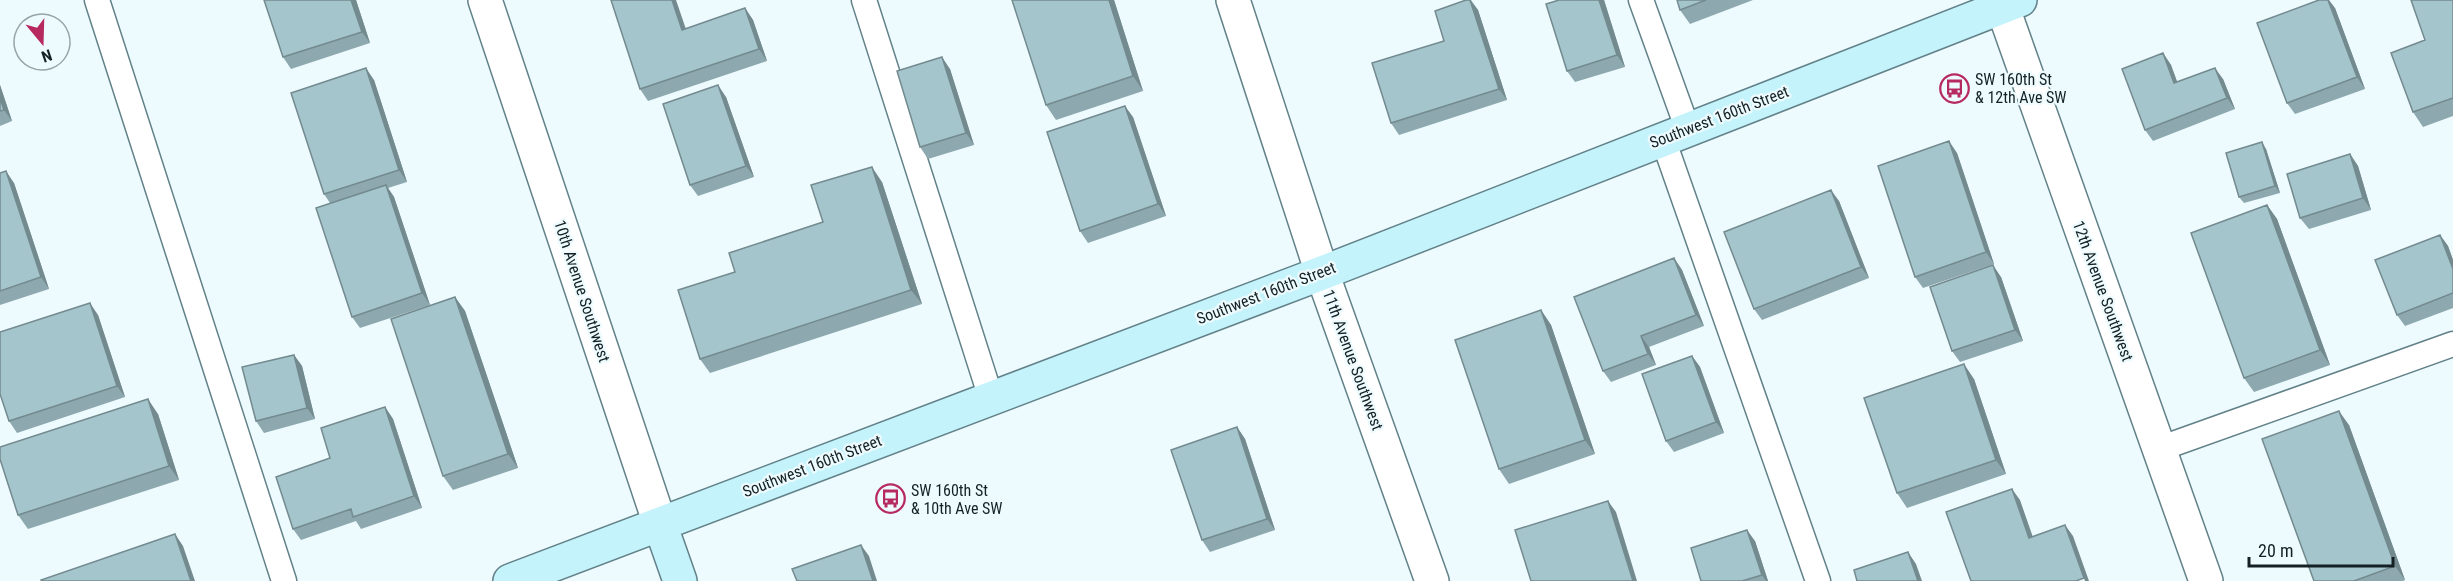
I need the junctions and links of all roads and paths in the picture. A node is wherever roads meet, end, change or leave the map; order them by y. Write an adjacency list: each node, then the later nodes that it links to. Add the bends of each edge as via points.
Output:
1 (97, 0): 13 (lane)
2 (486, 0): 12 (street, 10th Avenue Southwest)
3 (864, 0): 10 (lane)
4 (1233, 0): 8 (street, 11th Avenue Southwest)
5 (1641, 0): 7 (lane)
6 (2007, 2): 7 (street, Southwest 160th Street); 11 (street, 12th Avenue Southwest)
7 (1675, 134): 8 (street, Southwest 160th Street); 17 (lane)
8 (1322, 273): 10 (street, Southwest 160th Street); 16 (street, 11th Avenue Southwest)
9 (2453, 344): 11 (lane)
10 (991, 398): 12 (street, Southwest 160th Street)
11 (2159, 449): 18 (street, 12th Avenue Southwest)
12 (660, 524): 14 (street, Southwest 160th Street); 15 (street, 10th Avenue Southwest)
13 (284, 581)
14 (510, 581)
15 (680, 581)
16 (1432, 581)
17 (1818, 581)
18 (2206, 581)

